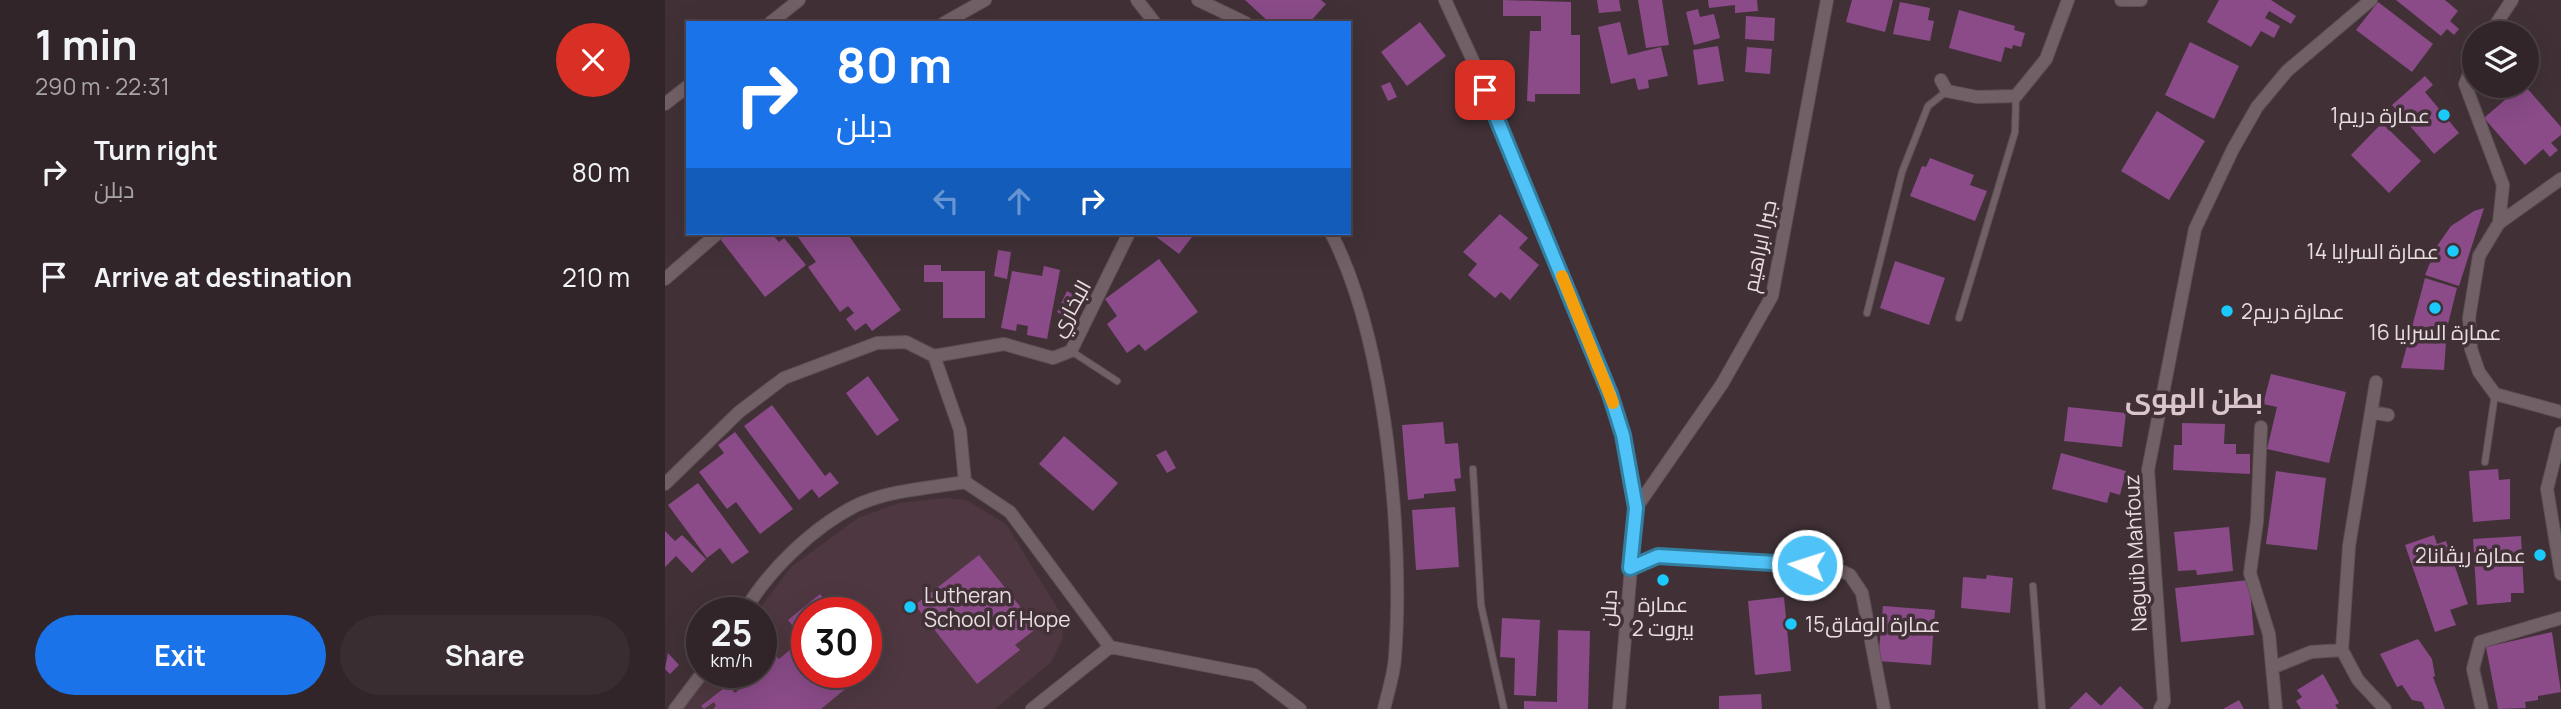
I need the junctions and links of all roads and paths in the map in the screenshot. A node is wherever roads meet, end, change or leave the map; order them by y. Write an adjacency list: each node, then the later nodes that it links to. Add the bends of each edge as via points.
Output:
1 (799, 0): 12 (street)
2 (985, 0): 13 (street)
3 (1137, 0): 14 (street)
4 (1198, 0): 15 (street)
5 (1445, 0): 44 (street, دبلن, via 1610,394 1623,435)
6 (1827, 0): 44 (street, جبرا ابراهيم, via 1772,296 1723,384)
7 (2068, 0): 19 (street, via 2046,60)
8 (2121, 0): 9 (street)
9 (2141, 0)
10 (2371, 0): 62 (street, Naguib Mahfouz, via 2287,71 2257,107 2195,229 2148,470 2164,701)
11 (2512, 0): 16 (street)
12 (773, 21)
13 (948, 21)
14 (1153, 21)
15 (1242, 21)
16 (2498, 21)
17 (1944, 85): 19 (street, via 1977,97); 28 (lane, via 1928,106 1902,172)
18 (686, 88): 21 (street)
19 (2016, 96): 29 (lane, via 2015,132)
20 (2470, 98): 23 (street, via 2503,185)
21 (665, 104)
22 (2561, 179): 23 (street)
23 (2499, 223): 34 (street, via 2479,256 2469,318 2470,349)
24 (716, 235): 27 (street)
25 (1128, 235): 30 (street, البخاري)
26 (1332, 235): 57 (street, via 1363,323 1391,479 1397,582 1395,660)
27 (665, 279)
28 (1867, 313)
29 (1959, 318)
30 (1072, 351): 31 (street, البخاري, via 1053,358 1004,344); 32 (lane)
31 (934, 356): 42 (street, via 960,430); 43 (street, via 906,342 877,343 784,378 739,412)
32 (1117, 381)
33 (2376, 382): 35 (street)
34 (2495, 394): 36 (street); 40 (lane)
35 (2371, 412): 37 (street); 51 (street, via 2349,546)
36 (2561, 412)
37 (2388, 415)
38 (2261, 427): 52 (street, via 2250,573)
39 (2561, 433): 46 (street, via 2547,489)
40 (2486, 462)
41 (1473, 469): 58 (lane, via 1481,605)
42 (965, 482): 48 (street, via 856,505 785,561); 50 (street, via 1010,512)
43 (665, 484)
44 (1636, 508): 45 (street, دبلن)
45 (1630, 568): 59 (street, دبلن); 60 (street, via 1658,556 1833,566 1850,575 1862,593)
46 (2561, 574)
47 (2033, 586): 61 (lane)
48 (753, 597)
49 (2561, 618): 65 (street, via 2480,642 2473,669)
50 (1110, 647): 55 (street); 56 (street, via 1255,675)
51 (2342, 650): 52 (street, via 2311,652); 64 (street, via 2358,680)
52 (2274, 667): 63 (street)
53 (691, 688): 54 (street)
54 (675, 709)
55 (1032, 709)
56 (1300, 709)
57 (1384, 709)
58 (1504, 709)
59 (1619, 709)
60 (1884, 709)
61 (2042, 709)
62 (2160, 709)
63 (2276, 709)
64 (2385, 709)
65 (2482, 709)

